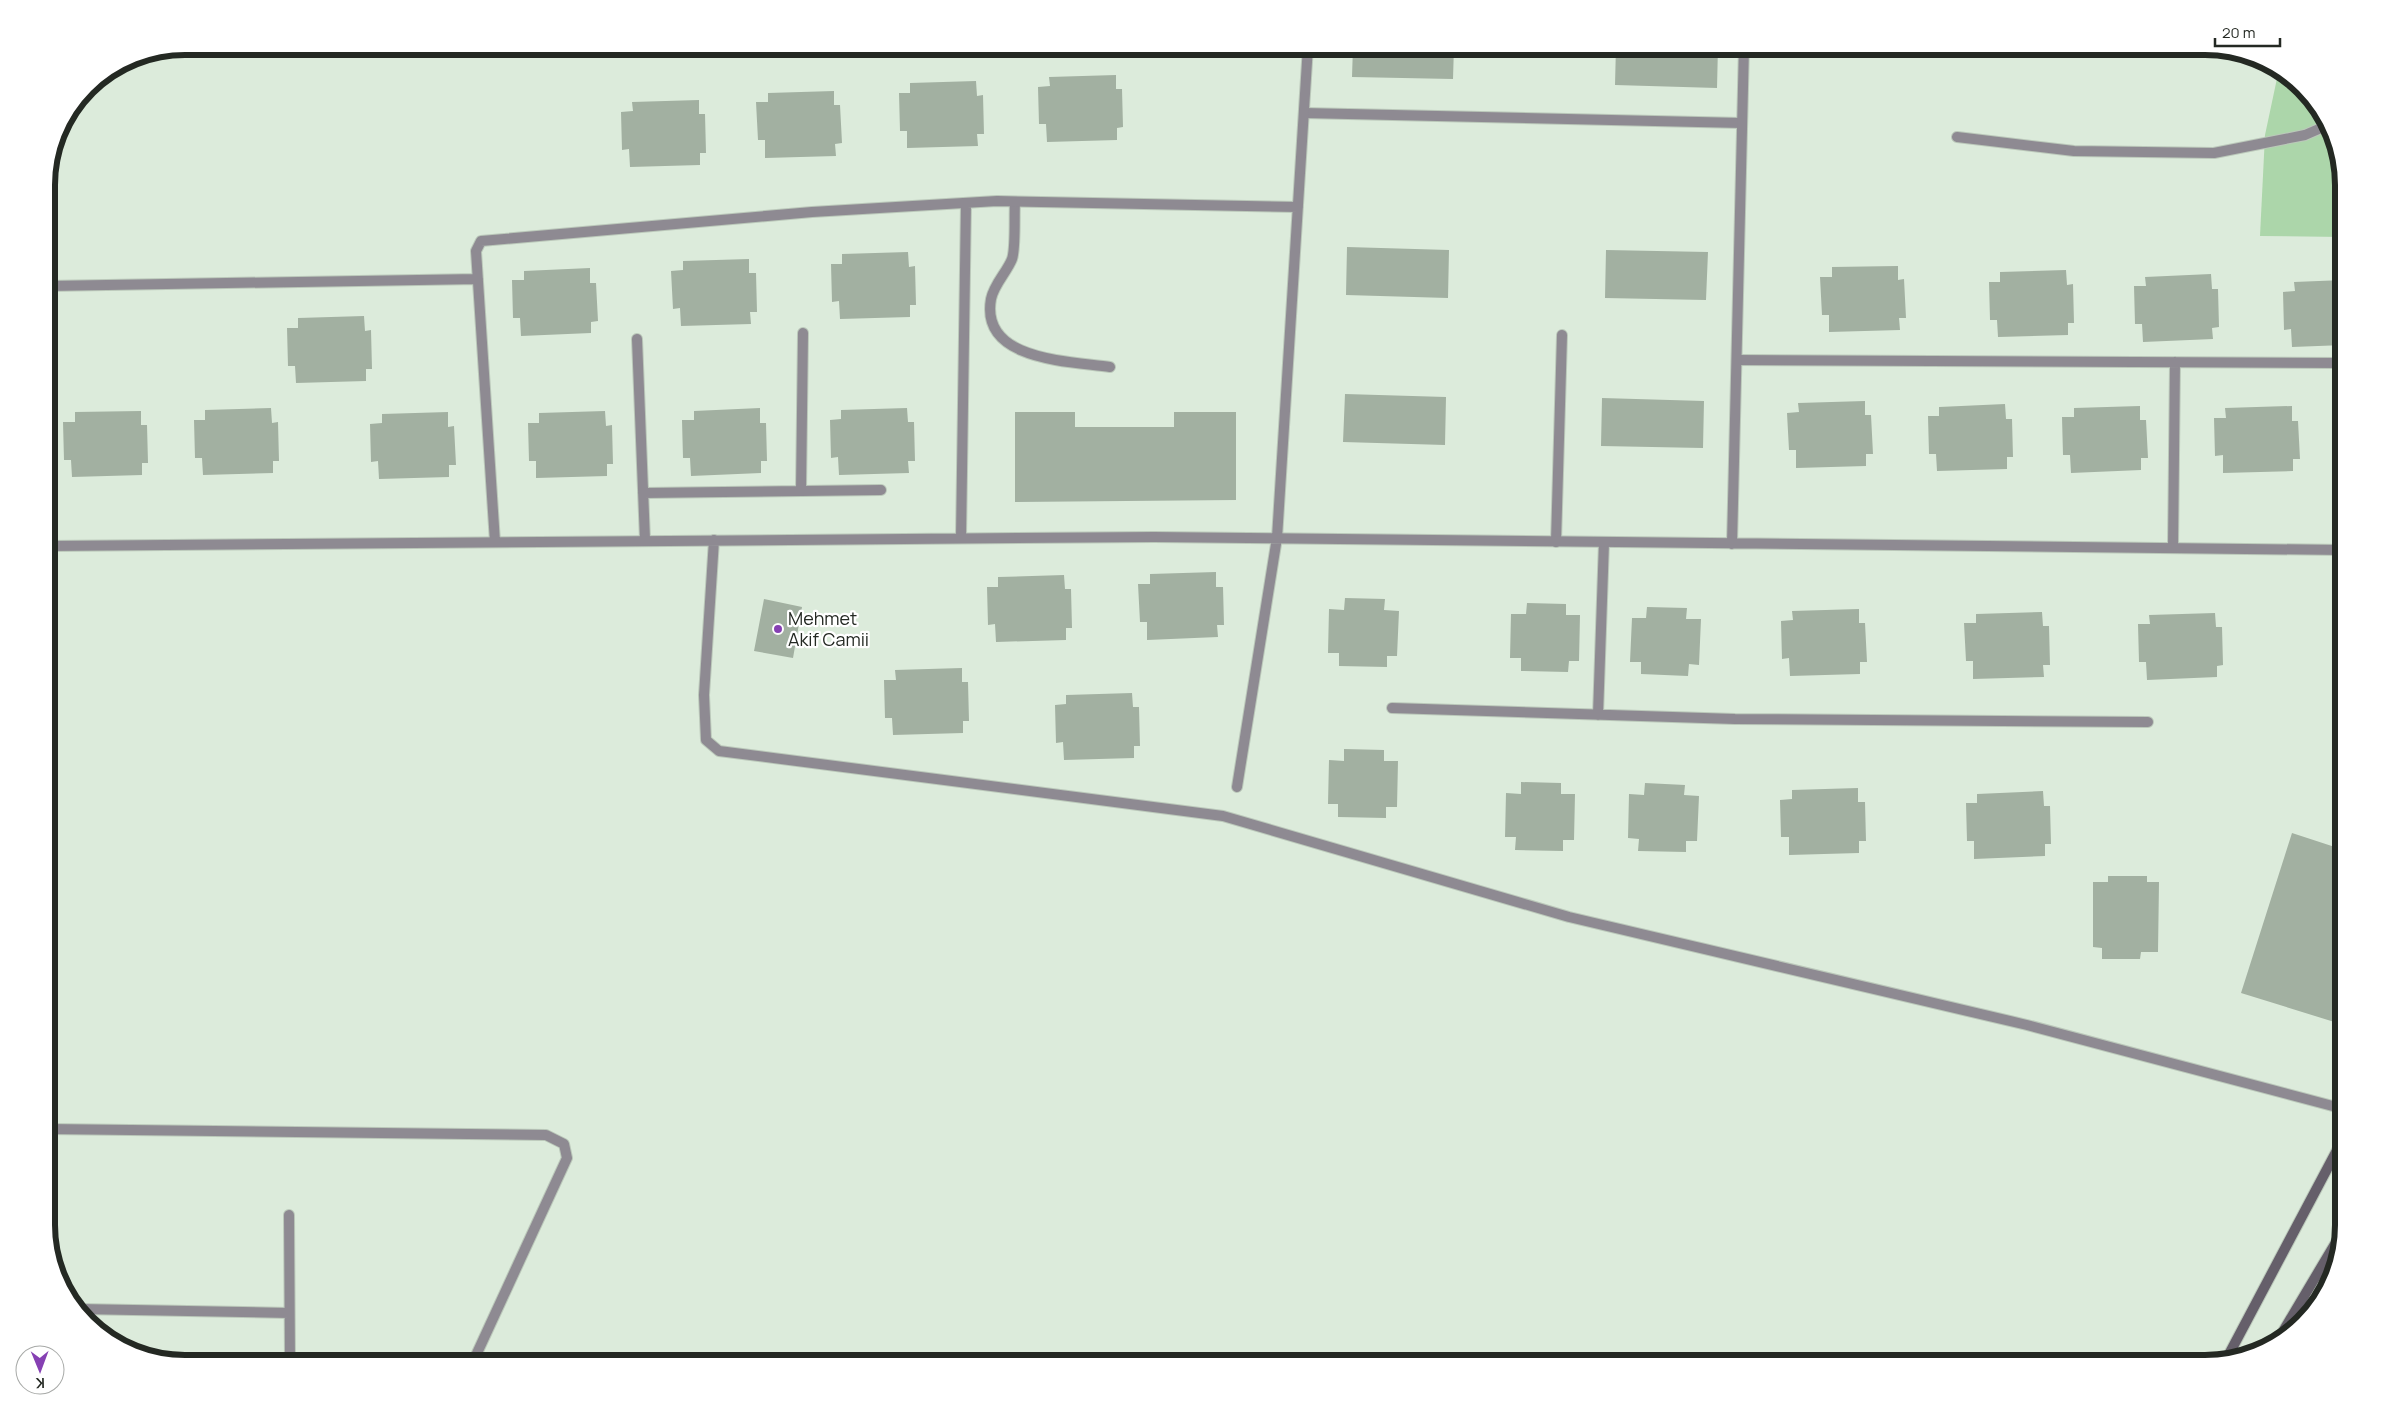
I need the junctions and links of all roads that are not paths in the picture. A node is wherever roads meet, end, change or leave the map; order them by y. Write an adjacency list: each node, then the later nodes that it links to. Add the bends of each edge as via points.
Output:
1 (1307, 55): 3 (street)
2 (1744, 55): 4 (street)
3 (1304, 114): 4 (street); 9 (street)
4 (1742, 123): 15 (street)
5 (2322, 128): 6 (street, via 2305,135 2214,153 2074,151)
6 (1957, 138)
7 (1015, 202): 8 (street); 9 (street); 18 (street, via 1013,258 991,299 992,324 999,337 1027,354)
8 (966, 203): 10 (street, via 812,212 480,241 476,251); 22 (street)
9 (1298, 207): 23 (street)
10 (478, 280): 11 (street); 26 (street)
11 (55, 286)
12 (803, 333): 20 (street)
13 (1562, 335): 27 (street)
14 (637, 339): 21 (street)
15 (1736, 360): 16 (street); 29 (street)
16 (2175, 362): 17 (street); 31 (street)
17 (2335, 363)
18 (1110, 367)
19 (881, 490): 20 (street)
20 (801, 491): 21 (street)
21 (643, 493): 24 (street)
22 (961, 538): 23 (street); 25 (street)
23 (1277, 538): 27 (street); 36 (street)
24 (645, 540): 25 (street); 26 (street)
25 (714, 540): 37 (street, via 704,695 706,740 720,751 1223,816 1569,916 2027,1025)
26 (495, 542): 30 (street)
27 (1556, 542): 28 (street)
28 (1604, 542): 29 (street); 34 (street)
29 (1732, 544): 31 (street)
30 (55, 546)
31 (2173, 548): 32 (street)
32 (2335, 550)
33 (1392, 708): 34 (street)
34 (1598, 715): 35 (street)
35 (2148, 722)
36 (1236, 787)
37 (2335, 1107)
38 (55, 1129): 47 (street, via 546,1135 564,1144 568,1158)
39 (2335, 1155): 45 (main road)
40 (288, 1215): 43 (street)
41 (2333, 1249): 44 (main road)
42 (86, 1309): 43 (street)
43 (289, 1313): 46 (street)
44 (2287, 1326)
45 (2230, 1353)
46 (290, 1355)
47 (476, 1355)

